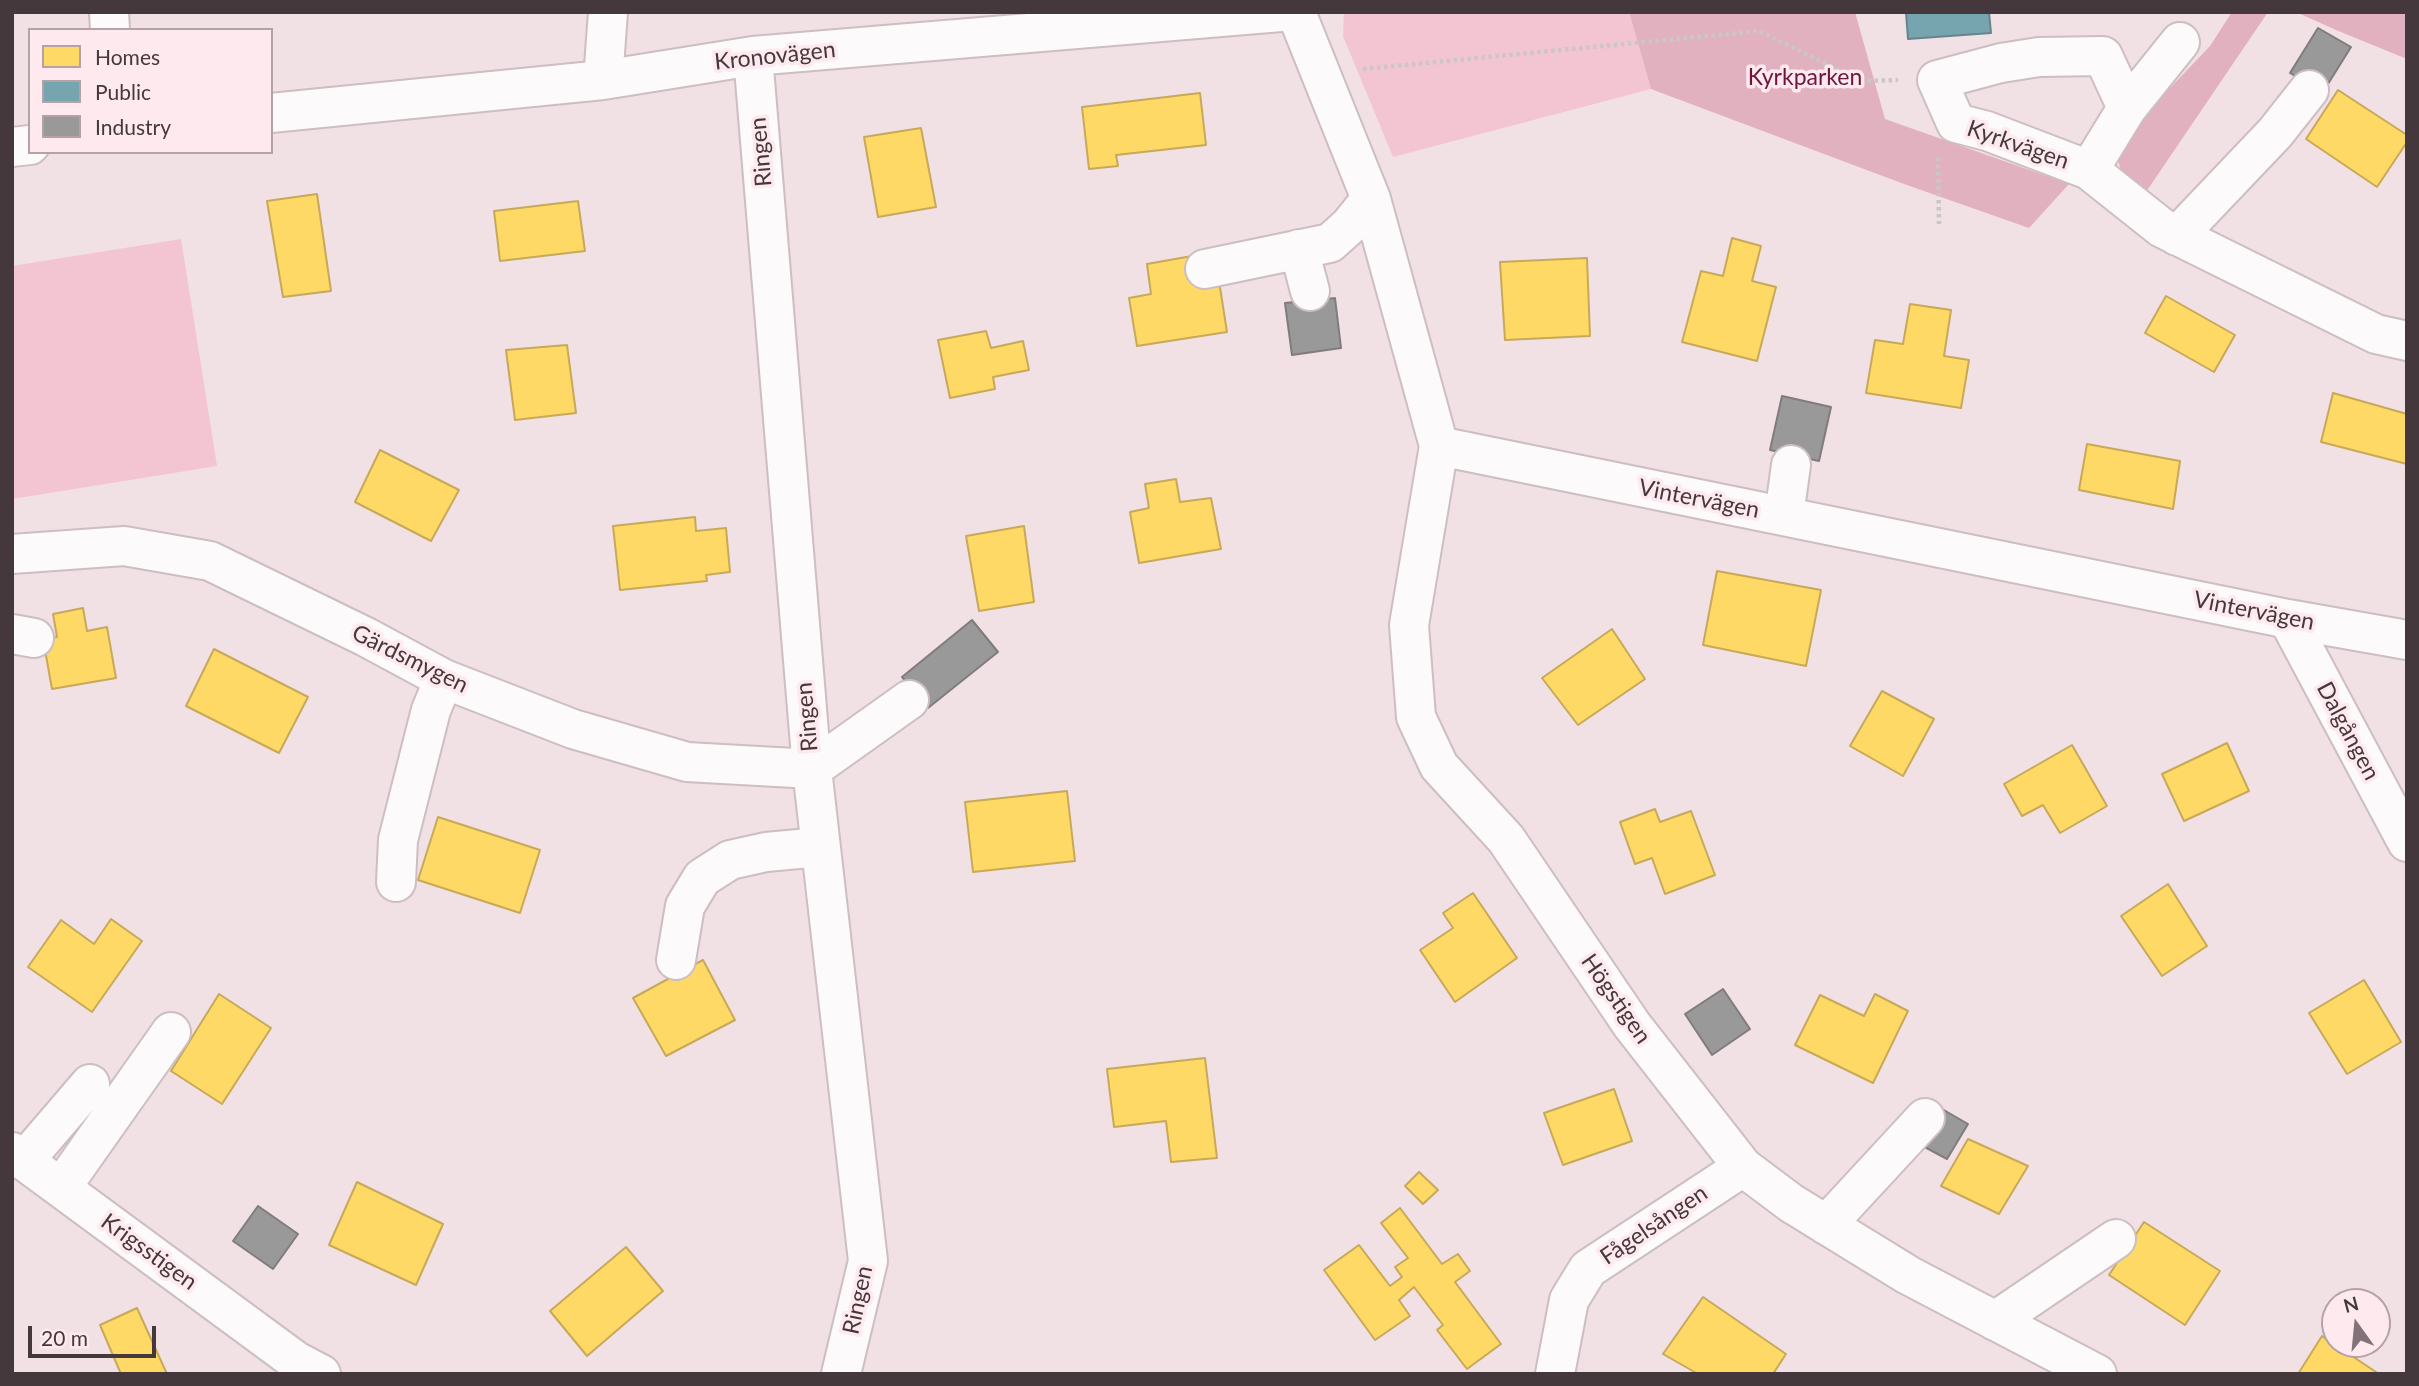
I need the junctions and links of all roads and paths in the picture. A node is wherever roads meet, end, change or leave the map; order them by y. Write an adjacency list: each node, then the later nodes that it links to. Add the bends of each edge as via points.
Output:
1 (608, 12): 8 (street)
2 (1281, 12): 4 (street, Kronovägen)
3 (1296, 12): 7 (street)
4 (1027, 22): 6 (street, Kronovägen)
5 (2180, 42): 11 (street, Kyrkvägen)
6 (753, 56): 8 (street, Kronovägen); 28 (street, Ringen)
7 (1320, 73): 9 (path, via 1759,32 1861,81); 14 (street)
8 (603, 80): 12 (street, Kronovägen)
9 (1937, 80): 11 (street, via 2039,57 2103,56); 13 (street, Kyrkvägen, via 1956,123)
10 (2309, 90): 15 (street, via 2275,133)
11 (2127, 108): 13 (street, Kyrkvägen)
12 (273, 113)
13 (2089, 170): 15 (street, Kyrkvägen)
14 (1371, 200): 16 (street, via 1329,243); 20 (street)
15 (2177, 236): 19 (street, Kyrkvägen, via 2376,334)
16 (1298, 249): 17 (street); 18 (street)
17 (1205, 269)
18 (1310, 290)
19 (2407, 341)
20 (1439, 446): 22 (street, Vintervägen); 37 (street, Högstigen, via 1409,625 1416,717 1438,766 1506,839 1632,1025)
21 (1791, 465): 22 (street)
22 (1784, 516): 24 (street, Vintervägen)
23 (12, 554): 26 (street, Gärdsmygen, via 124,546 210,561)
24 (2288, 619): 25 (street, Vintervägen); 29 (street, Dalgången)
25 (2407, 640)
26 (444, 679): 28 (street, Gärdsmygen, via 573,729 687,762); 31 (street, via 430,710 398,840)
27 (909, 700): 28 (street)
28 (811, 769): 30 (street, Ringen)
29 (2407, 842)
30 (820, 847): 32 (street, via 730,860 702,878 685,906); 43 (street, Ringen, via 868,1261)
31 (396, 882)
32 (676, 960)
33 (171, 1032): 38 (street)
34 (90, 1084): 36 (street)
35 (1925, 1118): 39 (street)
36 (18, 1156): 38 (street, Krigsstigen)
37 (1743, 1167): 39 (street, Högstigen); 44 (street, Fågelsången, via 1588,1269 1569,1300)
38 (61, 1188): 42 (street, Krigsstigen)
39 (1826, 1225): 41 (street, Högstigen)
40 (2116, 1239): 41 (street)
41 (1995, 1321): 45 (street, Högstigen)
42 (297, 1369)
43 (841, 1374)
44 (1555, 1374)
45 (2097, 1374)

